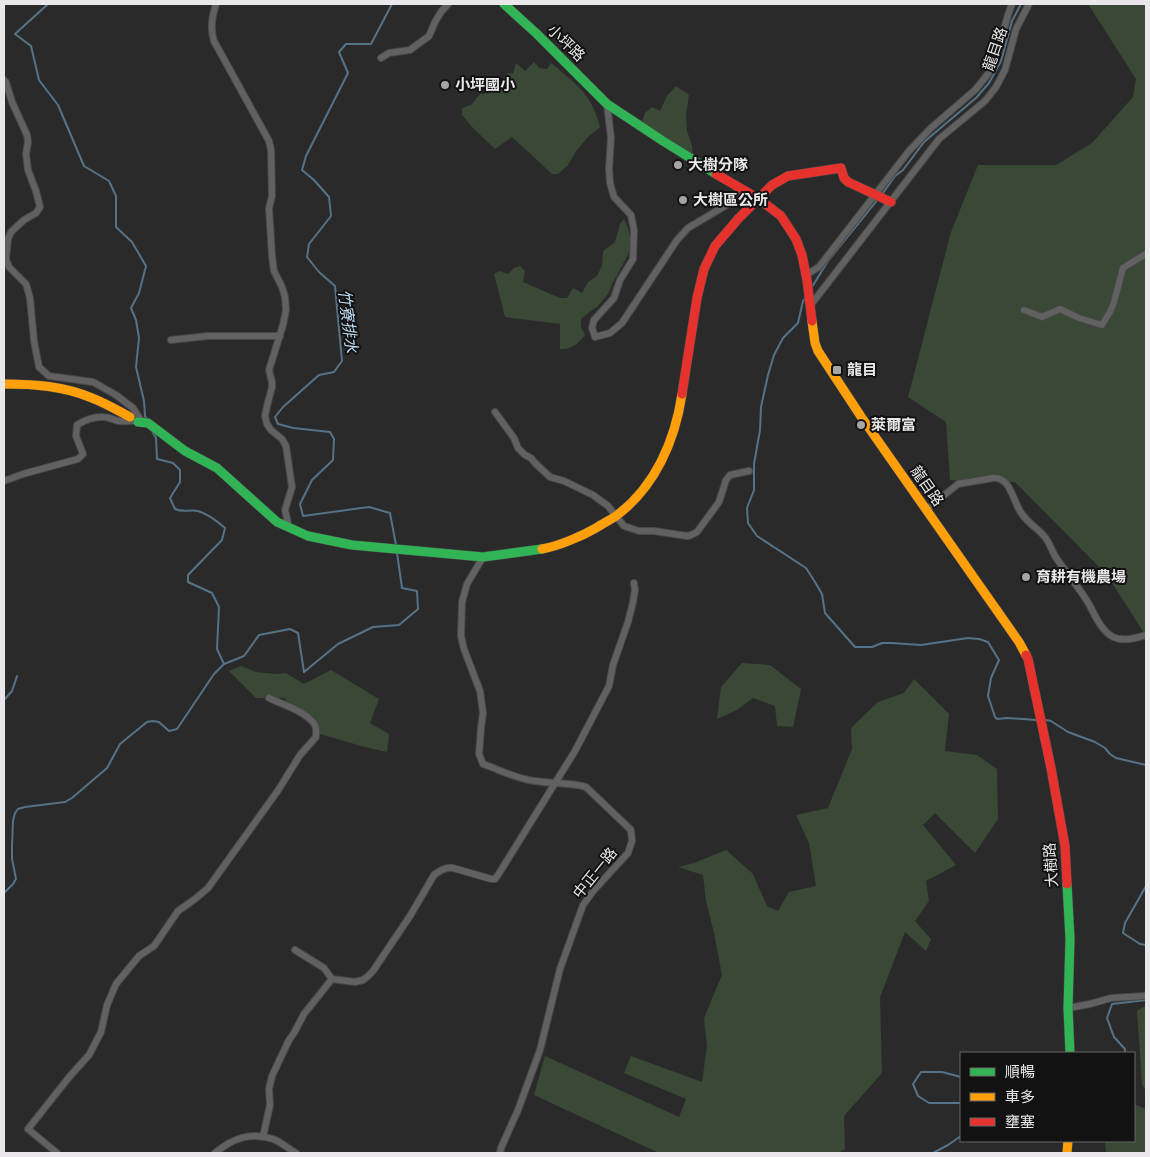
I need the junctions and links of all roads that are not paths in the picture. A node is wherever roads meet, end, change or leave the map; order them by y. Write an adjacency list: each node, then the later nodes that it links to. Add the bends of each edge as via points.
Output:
1 (216, 4): 21 (street, via 211,32 214,41 271,150 272,196 269,208 272,256 286,310)
2 (448, 4): 7 (street, via 429,36 410,50 389,53)
3 (504, 4): 10 (street, 小坪路)
4 (1012, 4): 6 (street, 龍目路)
5 (1029, 4): 6 (street, 龍目路)
6 (1009, 32): 8 (street, 龍目路); 8 (street, 龍目路)
7 (381, 58)
8 (999, 67): 11 (street, 龍目路); 12 (street, 龍目路, via 996,87 985,101)
9 (4, 80): 25 (street, via 27,135 28,170 40,207 11,232 6,259 9,267 26,284 39,367 48,376 93,382 133,408)
10 (607, 104): 13 (street); 13 (street, via 610,183 614,197 630,215 634,230 633,259 614,298 594,320 592,328 596,336 610,333 622,323 688,228 730,203)
11 (932, 129): 12 (street); 14 (street, 龍目路, via 909,151)
12 (938, 138): 16 (street, 龍目路)
13 (743, 190): 15 (street)
14 (877, 194): 15 (street, via 848,183 841,168 788,176 764,191); 16 (street); 18 (street, 龍目路)
15 (759, 199): 18 (street, via 781,216 796,239); 29 (street, via 715,246 704,269 672,438 640,495)
16 (890, 200): 19 (street, 龍目路)
17 (1146, 254): 20 (street, via 1123,268 1114,302 1102,325 1060,309 1042,317)
18 (807, 278): 19 (street, 龍目路)
19 (810, 306): 28 (street, 龍目路, via 818,352)
20 (1024, 310)
21 (280, 336): 22 (street, via 208,336); 30 (street, via 269,370 272,387 265,416 271,430 286,446 292,486 285,510)
22 (171, 340)
23 (4, 384): 25 (street, via 60,387 89,396)
24 (495, 412): 29 (street, via 518,448 550,477 593,494)
25 (142, 422): 27 (street, via 87,419 77,425 76,436 83,454 78,459); 30 (street, via 184,451 217,468 277,522)
26 (750, 472): 29 (street, via 730,474 719,502 698,532 691,535 639,531 624,526)
27 (4, 481)
28 (927, 509): 33 (street, via 958,484 1002,479 1021,514 1045,537 1106,631 1112,636 1131,640); 34 (street, 龍目路, via 1019,642 1028,659)
29 (616, 516): 31 (street, via 583,535 547,548)
30 (288, 528): 31 (street, via 308,536 352,544)
31 (483, 557): 36 (street, 中正一路, via 467,584 462,602 461,636 480,690 483,713 479,754 484,764 517,777)
32 (634, 583): 36 (street, via 633,602 609,686)
33 (1146, 635)
34 (1032, 678): 40 (street, 大樹路, via 1065,846 1070,939)
35 (269, 698): 43 (street, via 305,716 314,724 316,737 300,754 208,888 178,911 154,946 139,956 116,984 101,1032 89,1056 28,1129)
36 (555, 783): 38 (street, via 495,879 453,868 440,870 373,971 355,982); 46 (street, 中正一路, via 586,787 631,830 632,841 628,853 582,905 560,969 540,1050)
37 (295, 950): 38 (street, via 324,968)
38 (332, 979): 42 (street, via 304,1014 272,1076)
39 (1146, 995): 40 (street, via 1112,998)
40 (1068, 1008): 41 (street, 大樹路)
41 (1070, 1052)
42 (263, 1137): 44 (street, via 237,1138); 45 (street)
43 (57, 1153)
44 (215, 1153)
45 (296, 1153)
46 (500, 1153)

